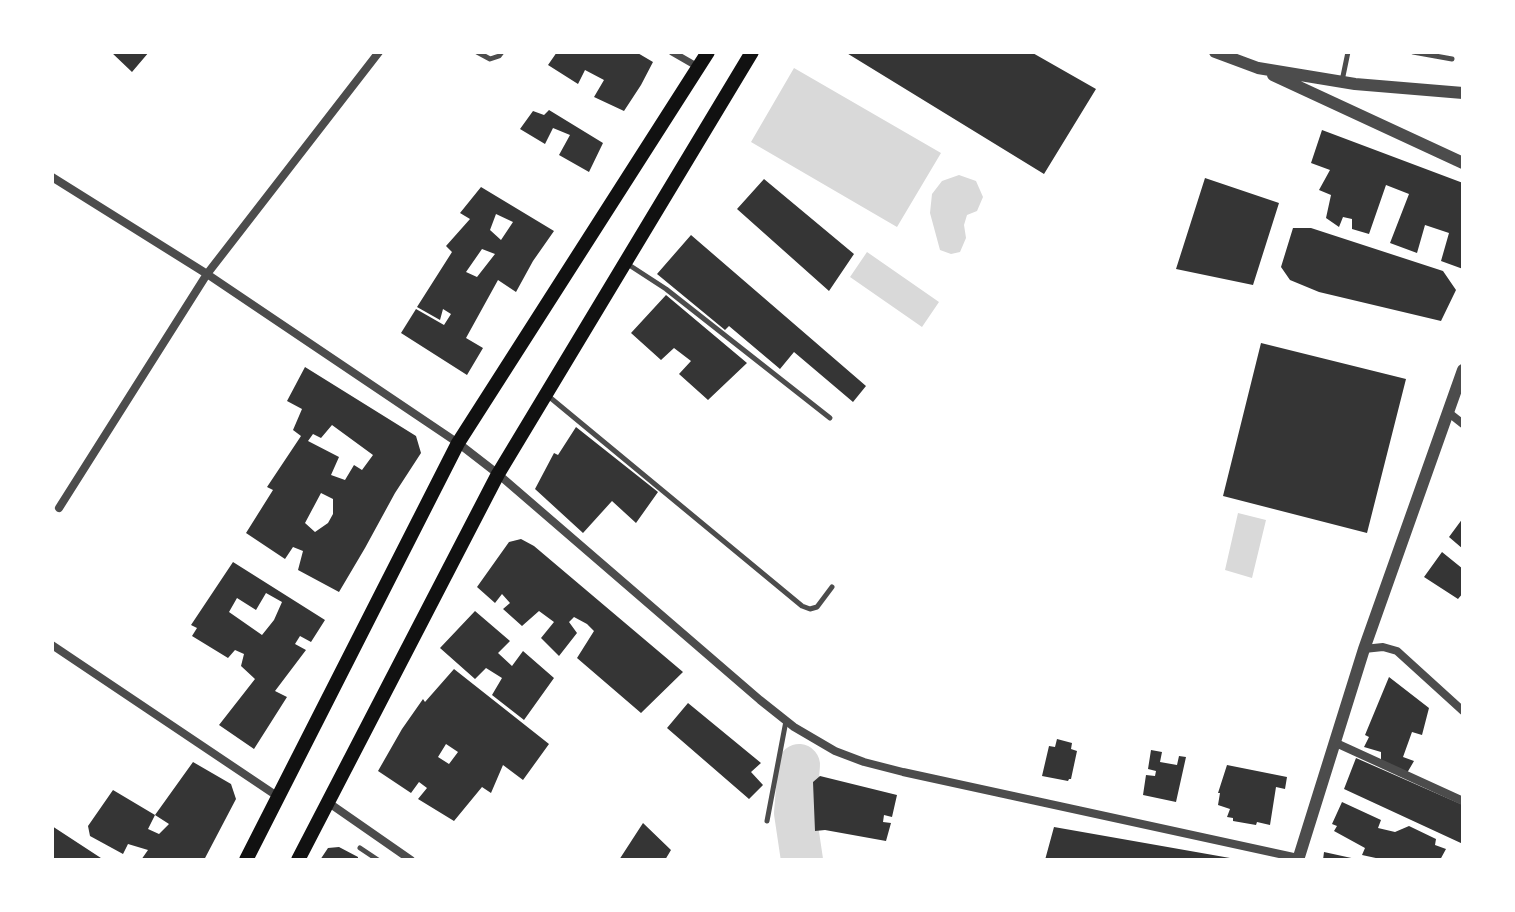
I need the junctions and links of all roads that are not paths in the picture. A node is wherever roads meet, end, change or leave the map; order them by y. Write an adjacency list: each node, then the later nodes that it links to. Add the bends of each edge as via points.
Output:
1 (379, 52): 19 (street)
2 (477, 52): 3 (lane, via 490,59)
3 (502, 52)
4 (672, 52): 12 (street)
5 (708, 52): 12 (main road)
6 (752, 52): 18 (main road)
7 (1215, 52): 10 (street)
8 (1348, 52): 14 (lane)
9 (1413, 52): 11 (lane)
10 (1234, 55): 13 (street)
11 (1452, 59)
12 (699, 67): 25 (main road)
13 (1258, 68): 14 (street); 16 (street)
14 (1342, 81): 15 (street)
15 (1463, 93)
16 (1463, 163)
17 (52, 177): 19 (street)
18 (625, 262): 21 (main road); 23 (lane)
19 (207, 274): 25 (street); 27 (street)
20 (1463, 370): 22 (street)
21 (546, 394): 26 (main road); 28 (lane, via 802,606 817,607)
22 (1449, 413): 24 (street); 30 (street)
23 (830, 418)
24 (1463, 424)
25 (458, 443): 26 (street); 34 (main road)
26 (498, 474): 32 (street); 36 (main road)
27 (59, 508)
28 (832, 587)
29 (52, 645): 34 (street)
30 (1364, 649): 31 (street, via 1397,651); 33 (street)
31 (1463, 711)
32 (786, 721): 37 (lane); 39 (street, via 864,762)
33 (1336, 743): 35 (street); 39 (street)
34 (277, 796): 40 (main road)
35 (1463, 801)
36 (329, 803): 41 (main road); 43 (street)
37 (767, 821)
38 (360, 848): 42 (lane)
39 (1298, 859)
40 (246, 860)
41 (298, 860)
42 (378, 860)
43 (411, 860)

